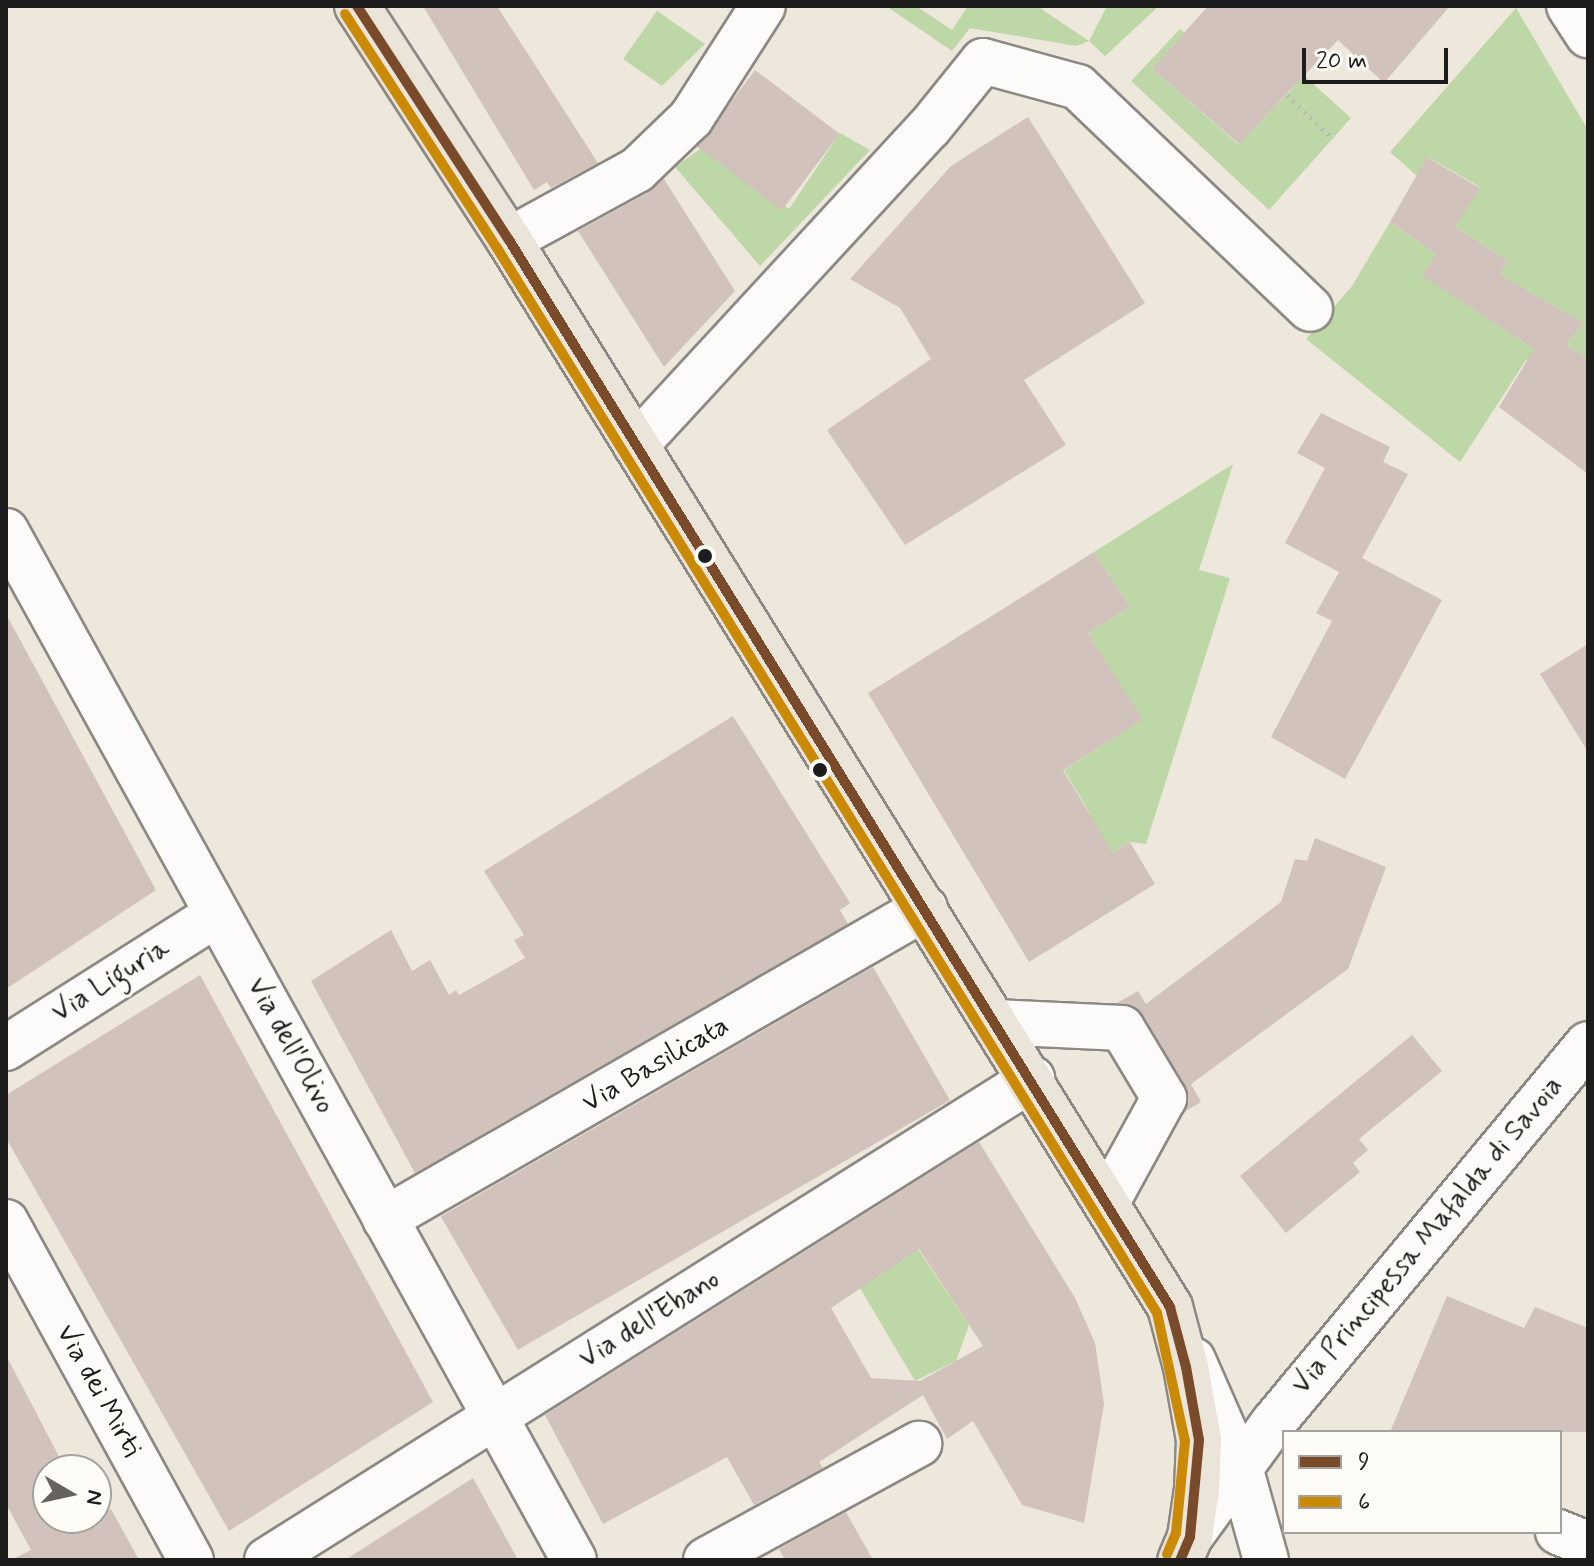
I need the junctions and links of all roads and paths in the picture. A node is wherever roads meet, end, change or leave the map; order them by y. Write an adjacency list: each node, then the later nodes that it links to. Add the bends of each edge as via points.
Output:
1 (357, 6): 7 (main road)
2 (763, 6): 7 (street, via 691,118 637,170)
3 (1569, 6): 4 (street)
4 (1588, 35)
5 (1287, 95): 6 (path)
6 (1333, 139)
7 (509, 240): 9 (main road)
8 (1310, 309): 9 (street, via 1078,87 983,61 929,128)
9 (636, 445): 11 (main road)
10 (6, 531): 12 (street, Via dell'Olivo)
11 (925, 908): 13 (main road); 18 (street, Via Basilicata)
12 (217, 914): 15 (street, Via Liguria); 18 (street, Via dell'Olivo)
13 (995, 1022): 16 (main road); 17 (street, via 1122,1028 1164,1098)
14 (1588, 1044): 22 (street, Via Principessa Mafalda di Savoia)
15 (6, 1048)
16 (1032, 1079): 17 (main road); 21 (street, Via dell'Ebano)
17 (1107, 1202): 20 (main road)
18 (385, 1219): 21 (street, Via dell'Olivo)
19 (6, 1222): 29 (street, Via dei Mirti)
20 (1170, 1307): 25 (street); 28 (main road, via 1199,1440 1197,1489)
21 (495, 1417): 30 (street, Via dell'Ebano); 31 (street, Via dell'Olivo)
22 (1287, 1427)
23 (1282, 1431): 25 (street, Via Principessa Mafalda di Savoia)
24 (919, 1444): 32 (street)
25 (1240, 1467): 28 (street, Via Principessa Mafalda di Savoia); 33 (street)
26 (1562, 1534): 27 (street)
27 (1588, 1544)
28 (1184, 1551): 33 (street, via 1221,1536 1247,1542)
29 (191, 1560)
30 (267, 1560)
31 (574, 1560)
32 (706, 1560)
33 (1264, 1560)

